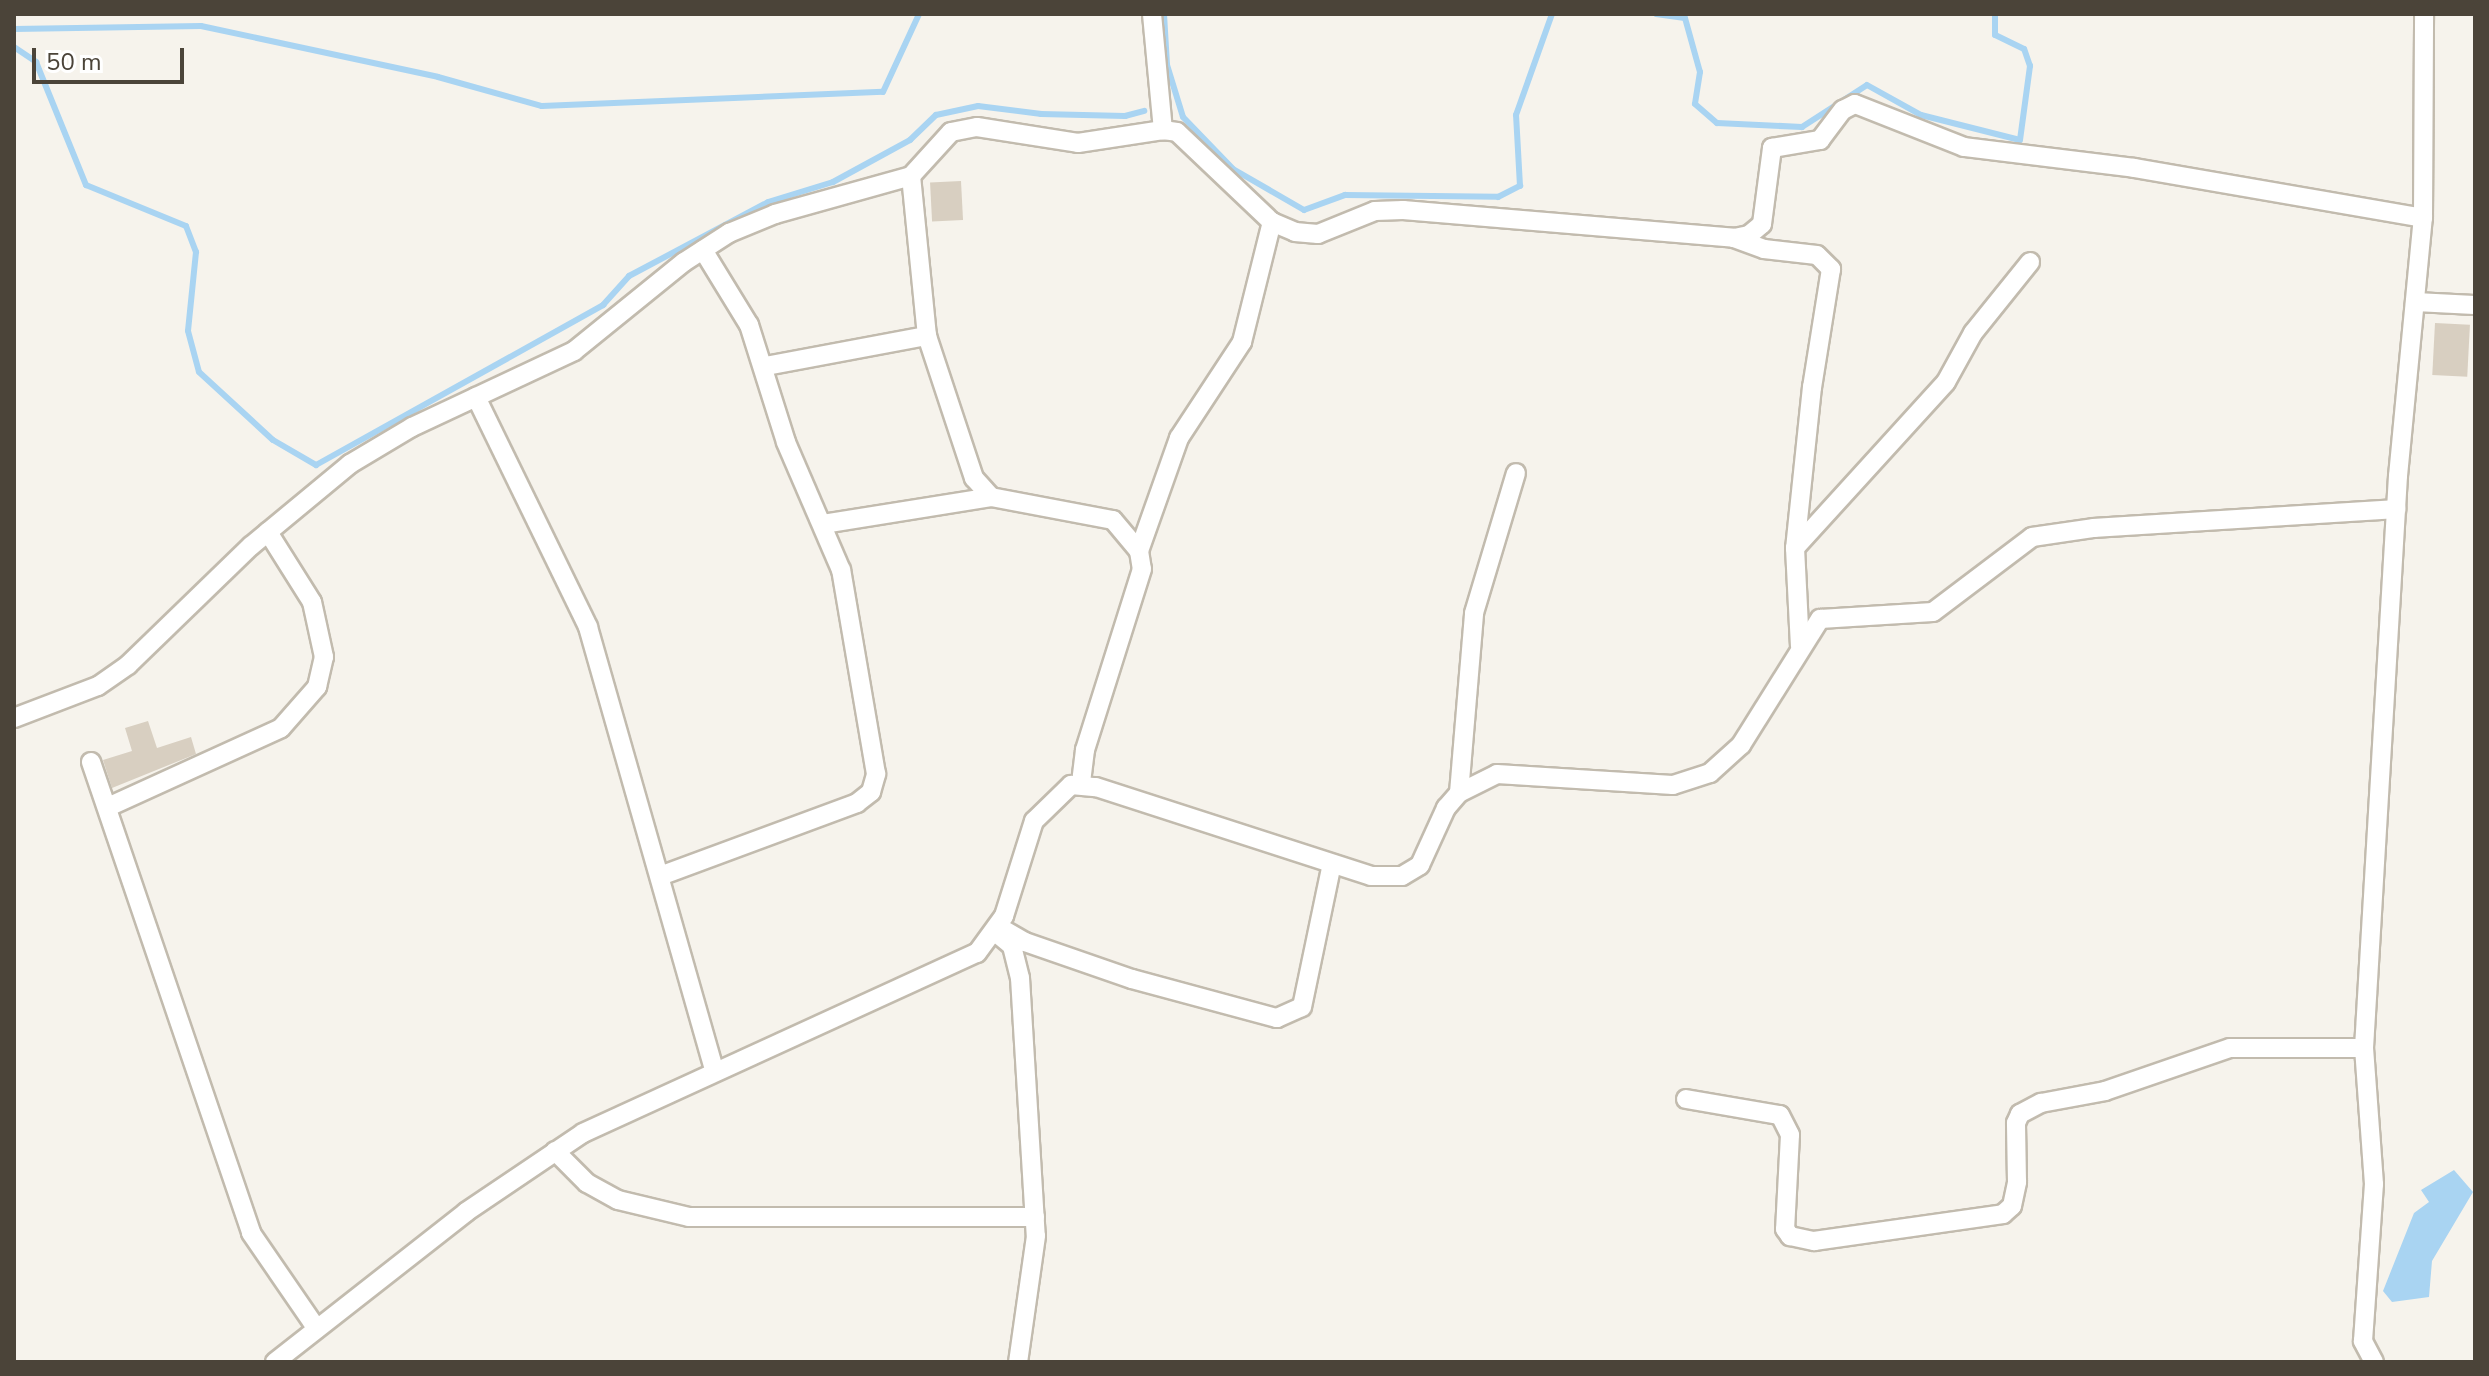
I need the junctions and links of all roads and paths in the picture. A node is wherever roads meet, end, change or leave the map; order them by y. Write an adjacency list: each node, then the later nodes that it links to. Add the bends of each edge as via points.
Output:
1 (1152, 14): 3 (street)
2 (2424, 14): 5 (street)
3 (1163, 130): 4 (street, via 1078,143 977,127 951,132); 6 (street, via 1195,145)
4 (911, 176): 8 (street, via 775,214); 12 (street)
5 (2423, 218): 7 (street, via 2134,168 1964,147 1855,104 1843,110 1820,140 1772,148 1762,224 1749,235); 10 (street)
6 (1272, 222): 7 (street, via 1318,234 1375,211 1403,210); 21 (street, via 1242,342 1179,438)
7 (1734, 238): 20 (street, via 1764,249 1817,255 1831,269)
8 (703, 250): 13 (street, via 749,325); 14 (street, via 574,351)
9 (2030, 262): 20 (street, via 1973,333 1946,382)
10 (2415, 302): 11 (street); 17 (street)
11 (2475, 305)
12 (927, 336): 13 (street); 16 (street, via 960,444 974,478)
13 (766, 366): 18 (street, via 786,442)
14 (476, 397): 19 (street, via 350,464); 29 (street, via 588,627)
15 (1516, 473): 26 (street, via 1474,613)
16 (991, 497): 18 (street); 21 (street, via 1113,520)
17 (2396, 509): 22 (street, via 2044,534 2019,543 1933,612 1829,616); 31 (street)
18 (823, 524): 29 (street, via 841,570 875,786 857,803)
19 (268, 532): 23 (street, via 128,665 98,686); 27 (street, via 312,602 324,657 317,687 281,728)
20 (1795, 548): 22 (street)
21 (1139, 551): 25 (street, via 1142,569 1085,750)
22 (1800, 646): 26 (street, via 1741,745 1710,773 1673,785 1497,774)
23 (14, 718)
24 (91, 762): 27 (street)
25 (1081, 783): 28 (street); 30 (street, via 1056,795 1034,821)
26 (1459, 793): 28 (street, via 1412,872 1384,879)
27 (108, 807): 36 (street, via 251,1233)
28 (1332, 864): 30 (street, via 1302,1007 1277,1018 1132,979)
29 (660, 876): 32 (street)
30 (998, 930): 32 (street, via 977,953); 35 (street, via 1012,946 1020,978)
31 (2364, 1048): 33 (street, via 2230,1048 2105,1091 2041,1103 2020,1114 2016,1123 2017,1182 2012,1206 2003,1214 1814,1241 1790,1236 1785,1229 1790,1135 1780,1115); 39 (street, via 2374,1184 2363,1341)
32 (714, 1070): 34 (street)
33 (1686, 1099)
34 (555, 1151): 35 (street, via 587,1183 618,1200 689,1217); 36 (street, via 466,1212)
35 (1035, 1217): 38 (street, via 1034,1282)
36 (317, 1329): 37 (street)
37 (275, 1362)
38 (1018, 1362)
39 (2374, 1362)

